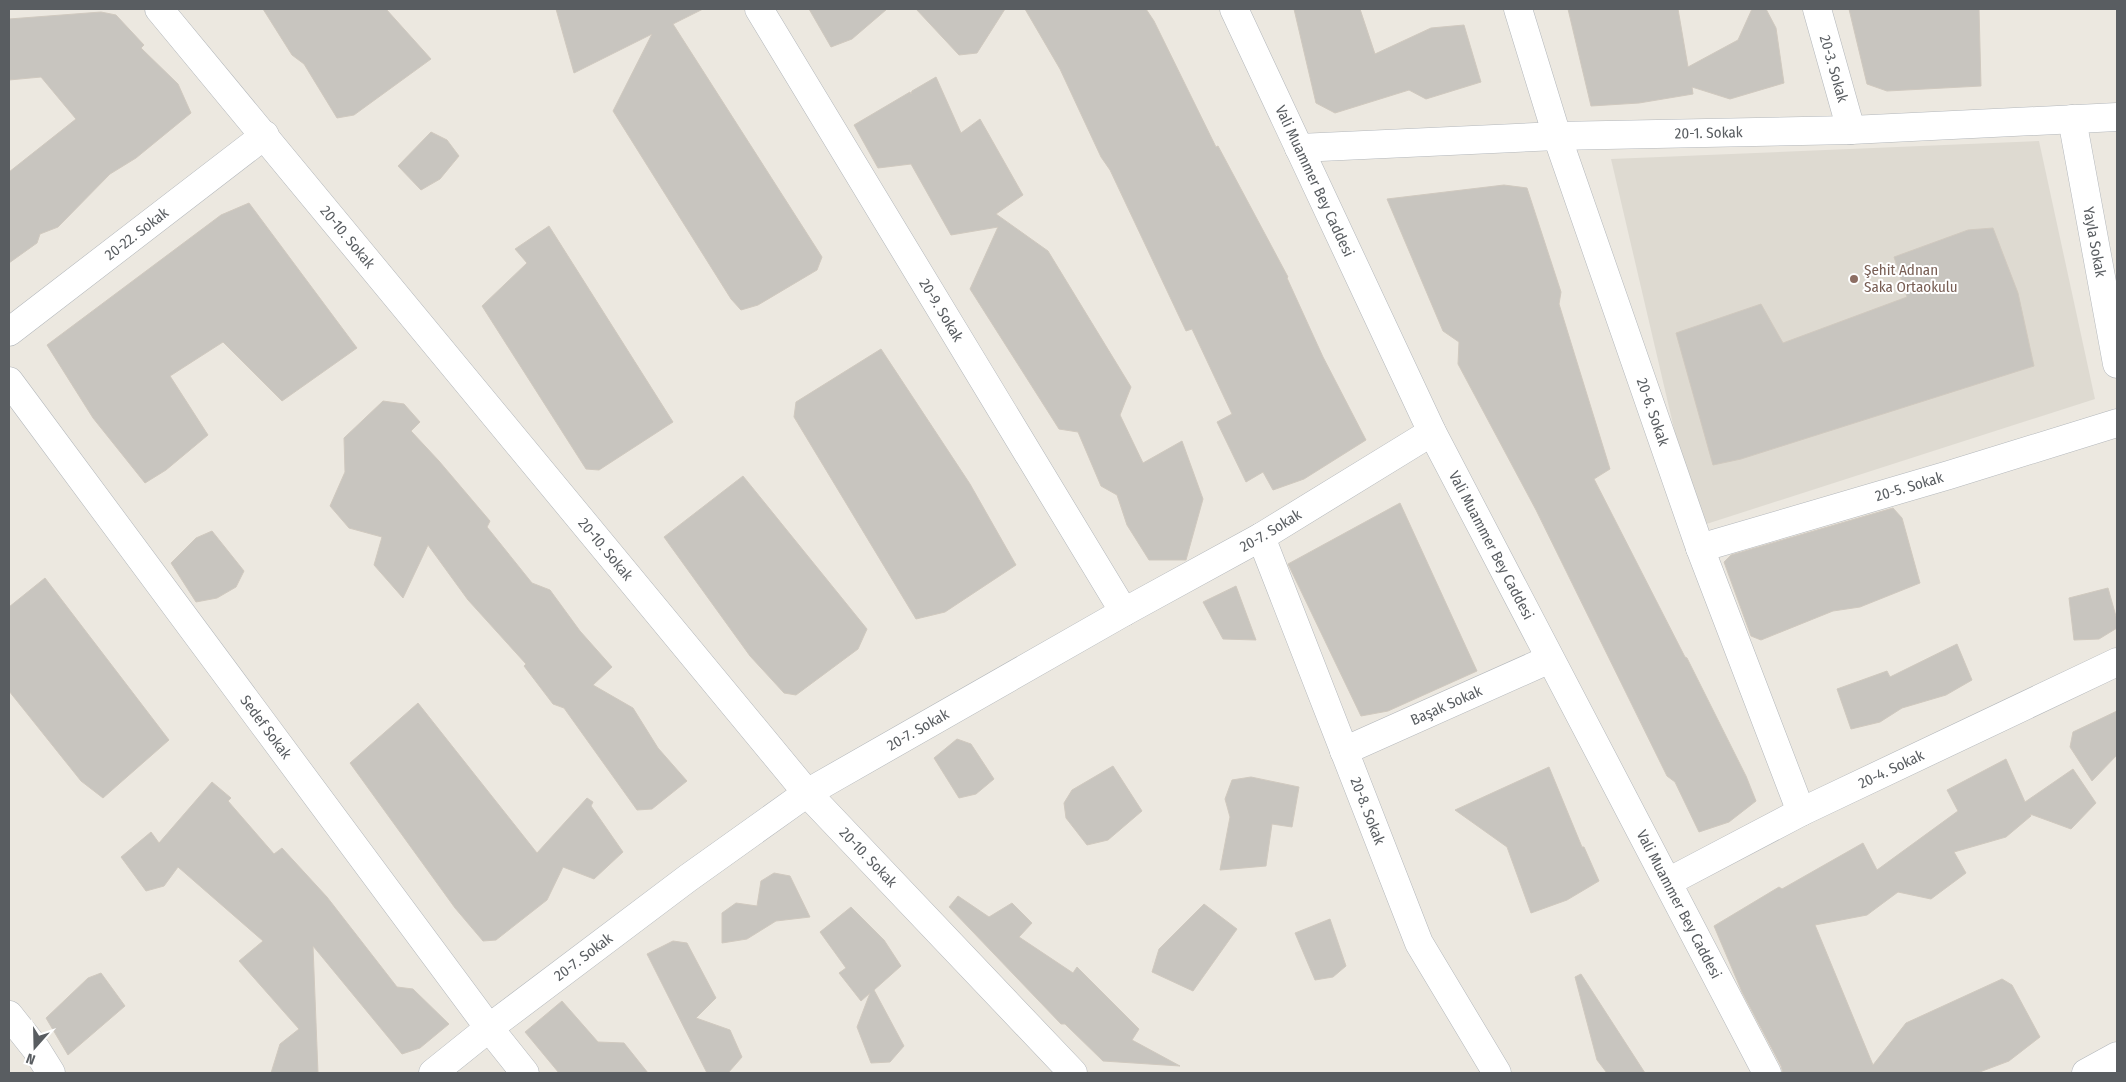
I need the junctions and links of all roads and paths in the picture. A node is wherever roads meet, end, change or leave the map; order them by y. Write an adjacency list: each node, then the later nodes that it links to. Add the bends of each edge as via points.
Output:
1 (159, 9): 9 (street, 20-10. Sokak)
2 (759, 9): 19 (street, 20-9. Sokak)
3 (1234, 9): 11 (street, Vali Muammer Bey Caddesi)
4 (1518, 9): 10 (street, 20-6. Sokak)
5 (1817, 9): 8 (street, 20-3. Sokak)
6 (2117, 117): 7 (street, 20-1. Sokak)
7 (2072, 119): 8 (street, 20-1. Sokak); 13 (street, Yayla Sokak)
8 (1852, 130): 10 (street, 20-1. Sokak)
9 (264, 135): 12 (street, 20-22. Sokak); 23 (street, 20-10. Sokak)
10 (1557, 136): 11 (street, 20-1. Sokak); 18 (street, 20-6. Sokak)
11 (1299, 148): 16 (street, Vali Muammer Bey Caddesi)
12 (9, 332)
13 (2117, 364)
14 (9, 381): 27 (street, Sedef Sokak)
15 (2117, 423): 18 (street, 20-5. Sokak)
16 (1432, 432): 17 (street, 20-7. Sokak); 20 (street, Vali Muammer Bey Caddesi)
17 (1261, 537): 19 (street, 20-7. Sokak); 22 (street, 20-8. Sokak)
18 (1700, 548): 24 (street, 20-6. Sokak)
19 (1124, 612): 23 (street, 20-7. Sokak)
20 (1550, 659): 22 (street, Başak Sokak); 25 (street, Vali Muammer Bey Caddesi)
21 (2117, 662): 24 (street, 20-4. Sokak)
22 (1344, 751): 33 (street, 20-8. Sokak, via 1419,943)
23 (807, 793): 27 (street, 20-7. Sokak); 32 (street, 20-10. Sokak)
24 (1801, 812): 25 (street, 20-4. Sokak)
25 (1668, 882): 34 (street, Vali Muammer Bey Caddesi)
26 (9, 1014): 29 (street)
27 (489, 1028): 30 (street, 20-7. Sokak); 31 (street, Sedef Sokak)
28 (2117, 1056): 35 (street)
29 (51, 1073)
30 (434, 1073)
31 (525, 1073)
32 (1074, 1073)
33 (1497, 1073)
34 (1766, 1073)
35 (2086, 1073)

